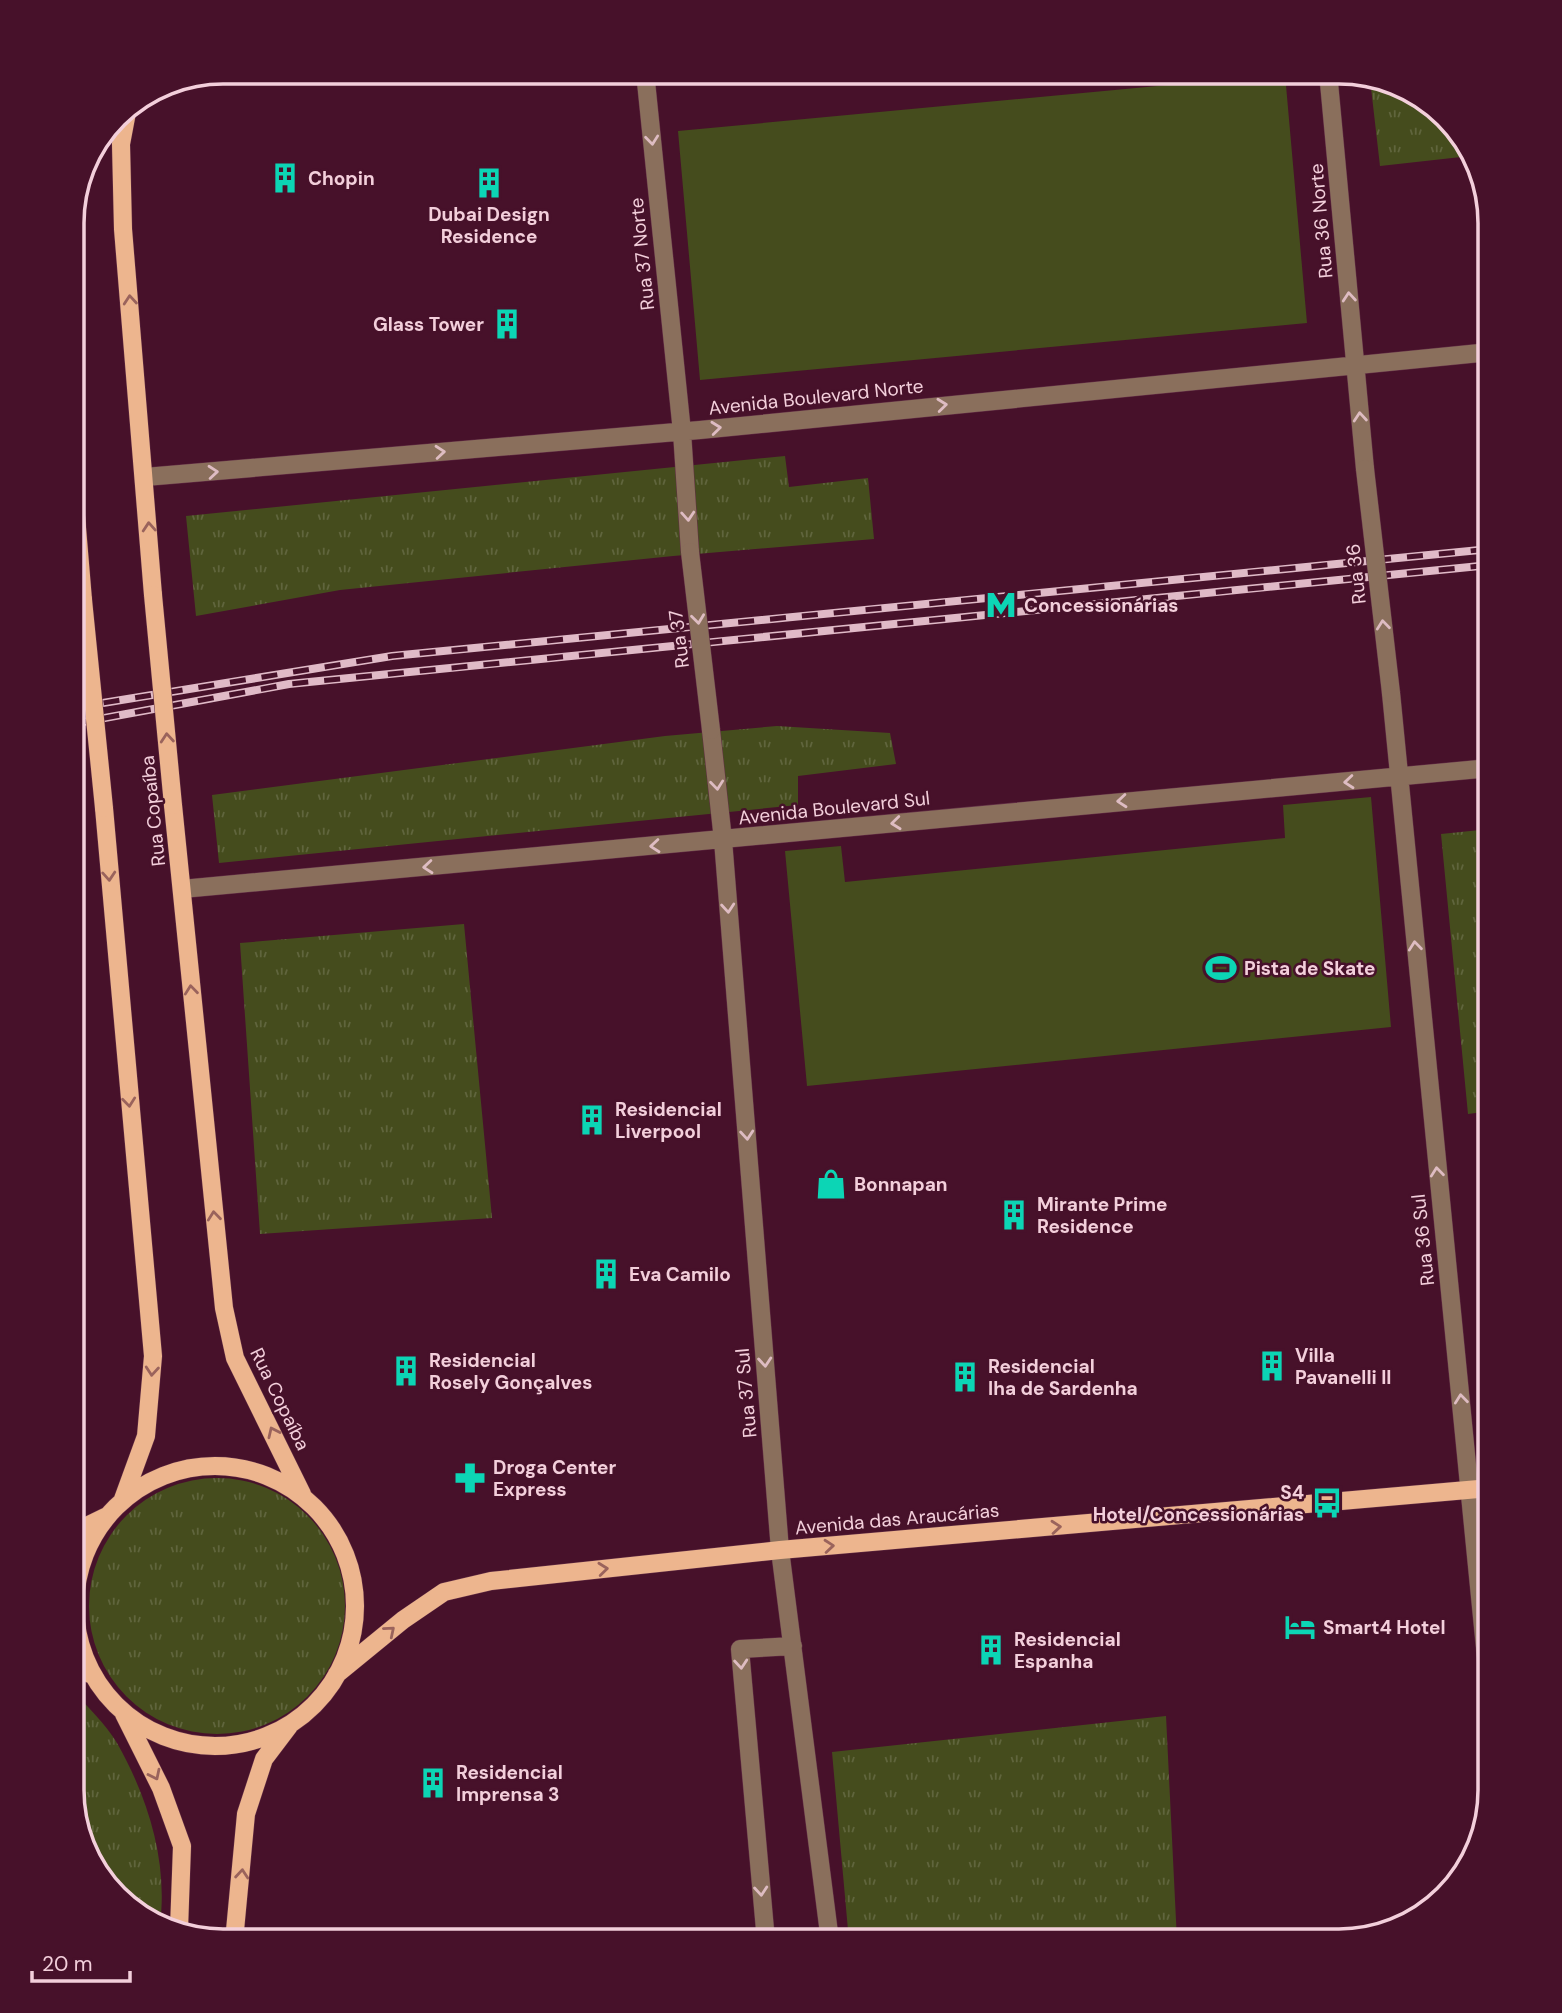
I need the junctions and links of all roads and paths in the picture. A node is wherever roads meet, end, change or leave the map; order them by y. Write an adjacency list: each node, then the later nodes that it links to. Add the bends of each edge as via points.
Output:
1 (646, 84): 6 (street, Rua 37 Norte, one-way to 6)
2 (1329, 84): 5 (street, Rua 36 Norte, one-way to 2)
3 (124, 126): 7 (main road, Rua Copaíba, one-way to 3, via 124,229)
4 (1478, 353): 5 (street, Avenida Boulevard Norte)
5 (1356, 365): 6 (street, Avenida Boulevard Norte, one-way to 5); 10 (street, Rua 36, one-way to 5, bridge)
6 (682, 432): 7 (street, Avenida Boulevard Norte, one-way to 6); 11 (street, Rua 37, one-way to 11, bridge, via 690,552)
7 (145, 477): 12 (main road, Rua Copaíba, one-way to 7, bridge)
8 (84, 610): 16 (main road, one-way to 16, bridge, via 153,1356 146,1436)
9 (1478, 769): 10 (street, Avenida Boulevard Sul)
10 (1399, 778): 11 (street, Avenida Boulevard Sul, one-way to 11); 14 (street, Rua 36 Sul, one-way to 10)
11 (723, 840): 12 (street, Avenida Boulevard Sul, one-way to 12); 19 (street, Rua 37 Sul, one-way to 19)
12 (182, 889): 15 (main road, Rua Copaíba, one-way to 12, via 235,1358 224,1308)
13 (1478, 1490): 14 (main road, Avenida das Araucárias)
14 (1471, 1491): 19 (main road, Avenida das Araucárias, one-way to 14); 21 (street, Rua 36 Sul)
15 (302, 1494): 16 (main road, via 260,1472 212,1465 164,1474); 25 (main road, via 335,1531 353,1578 354,1627)
16 (123, 1500): 17 (main road)
17 (107, 1516): 18 (main road); 20 (main road)
18 (84, 1528)
19 (780, 1550): 22 (street, Rua 37 Sul); 25 (main road, Avenida das Araucárias, one-way to 19, via 444,1592 491,1581)
20 (84, 1556)
21 (1478, 1567)
22 (793, 1646): 31 (street, one-way to 31, via 740,1649); 32 (street, Rua 37 Sul)
23 (84, 1654): 26 (main road)
24 (84, 1671): 26 (main road)
25 (337, 1674): 28 (main road, via 317,1702)
26 (92, 1675): 27 (main road)
27 (124, 1714): 28 (main road, via 154,1733 188,1744 223,1746 259,1738); 29 (main road, one-way to 29, via 161,1788 182,1846)
28 (291, 1723): 30 (main road, one-way to 28, via 246,1814 264,1759)
29 (179, 1922)
30 (235, 1929)
31 (765, 1929)
32 (828, 1929)

